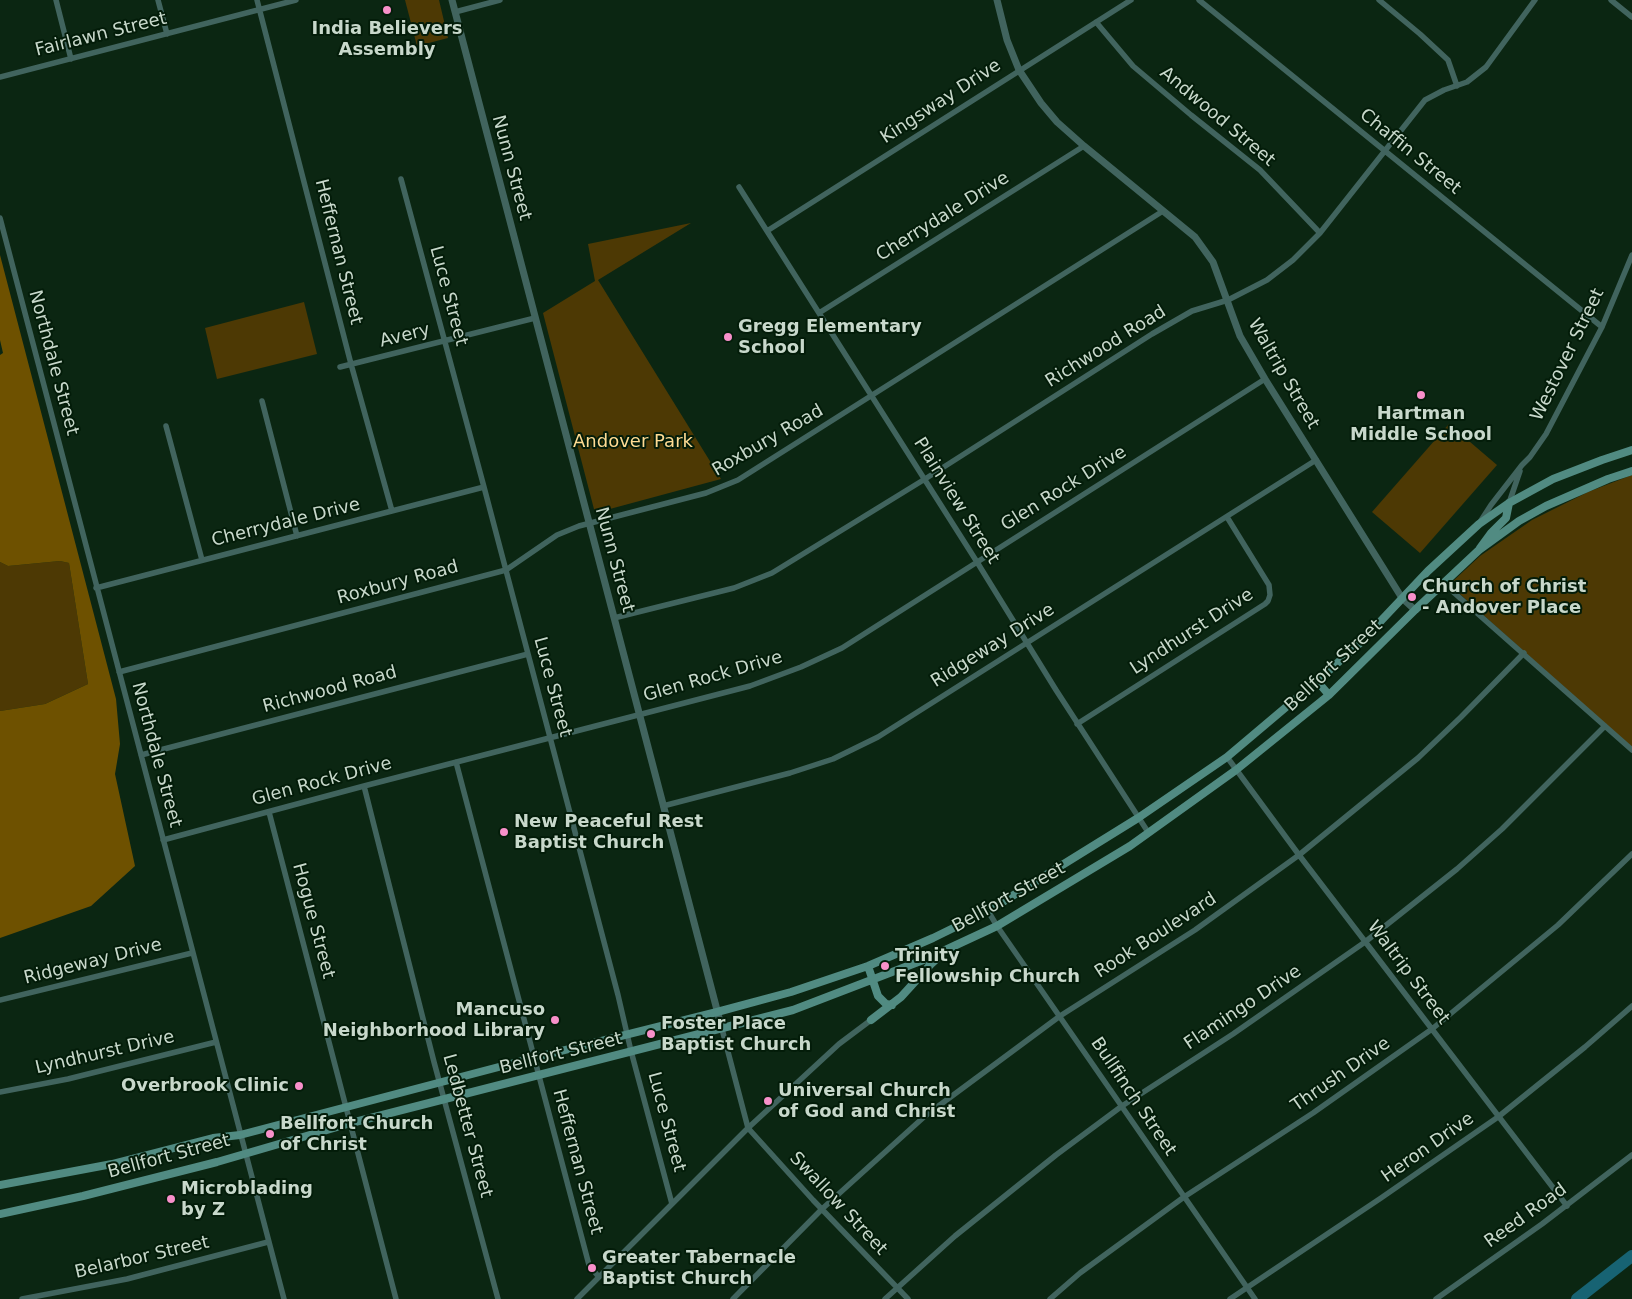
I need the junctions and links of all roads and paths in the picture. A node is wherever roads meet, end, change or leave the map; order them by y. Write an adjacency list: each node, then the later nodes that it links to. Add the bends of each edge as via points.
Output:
1 (56, 0): 18 (street)
2 (158, 0): 17 (street)
3 (257, 0): 13 (street, Heffernan Street)
4 (296, 0): 13 (street, Fairlawn Street)
5 (452, 0): 14 (street, Nunn Street)
6 (500, 0): 14 (street)
7 (997, 0): 19 (street, Waltrip Street)
8 (1131, 0): 16 (street, Kingsway Drive)
9 (1200, 0): 23 (street, Chaffin Street)
10 (1379, 0): 21 (street, via 1448,60)
11 (1535, 0): 21 (street, Richwood Road, via 1486,67)
12 (1611, 0): 15 (street)
13 (260, 10): 17 (street, Fairlawn Street); 36 (street, Heffernan Street)
14 (455, 12): 33 (street, Nunn Street)
15 (1632, 17)
16 (1096, 22): 19 (street, Kingsway Drive); 29 (street, Andwood Street, via 1133,66 1260,170)
17 (167, 34): 18 (street, Fairlawn Street)
18 (71, 59): 20 (street, Fairlawn Street)
19 (1019, 70): 22 (street, Waltrip Street, via 1041,103); 28 (street, Kingsway Drive)
20 (0, 77)
21 (1457, 86): 23 (street, Richwood Road, via 1425,100)
22 (1084, 146): 26 (street, Waltrip Street); 32 (street, Cherrydale Drive)
23 (1384, 151): 29 (street, Richwood Road); 34 (street, Chaffin Street)
24 (401, 178): 35 (street, Luce Street)
25 (739, 187): 28 (street, Plainview Street)
26 (1163, 211): 31 (street, Waltrip Street, via 1195,236 1213,262); 39 (street, Roxbury Road)
27 (0, 218): 59 (street, Northdale Street)
28 (767, 231): 32 (street, Plainview Street)
29 (1320, 233): 31 (street, Richwood Road, via 1282,270)
30 (1632, 255): 34 (street, Westover Street)
31 (1228, 300): 38 (street, Waltrip Street, via 1240,336); 46 (street, Richwood Road, via 1192,311 1152,334)
32 (819, 313): 39 (street, Plainview Street)
33 (535, 318): 35 (street, Avery); 51 (street, Nunn Street)
34 (1602, 327): 44 (street, Westover Street, via 1546,434)
35 (445, 342): 36 (street, Avery); 47 (street, Luce Street)
36 (351, 364): 37 (street, Avery); 49 (street, Heffernan Street)
37 (340, 367)
38 (1265, 379): 43 (street, Waltrip Street); 56 (street, Glen Rock Drive)
39 (871, 396): 46 (street, Plainview Street); 51 (street, Roxbury Road, via 738,480 706,493)
40 (262, 401): 53 (street)
41 (166, 426): 55 (street)
42 (1632, 450): 48 (main road, Bellfort Street, via 1554,480)
43 (1316, 460): 50 (street, Ridgeway Drive); 60 (street, Waltrip Street)
44 (1522, 464): 48 (street, Westover Street); 52 (street, Westover Street)
45 (1632, 471): 54 (main road, Bellfort Street, via 1608,478 1546,506)
46 (925, 479): 56 (street, Plainview Street); 62 (street, Richwood Road, via 772,574 734,588)
47 (484, 487): 49 (street, Cherrydale Drive); 57 (street, Luce Street)
48 (1509, 503): 52 (main road, Bellfort Street); 54 (main road, via 1506,518)
49 (392, 511): 53 (street, Cherrydale Drive)
50 (1227, 517): 63 (street, Ridgeway Drive); 70 (street, Lyndhurst Drive, via 1268,585 1268,600)
51 (589, 524): 57 (street, Roxbury Road, via 557,535); 62 (street, Nunn Street)
52 (1479, 524): 60 (main road, Bellfort Street)
53 (297, 536): 55 (street, Cherrydale Drive)
54 (1479, 550): 58 (main road, Bellfort Street)
55 (202, 560): 59 (street, Cherrydale Drive)
56 (977, 562): 63 (street, Plainview Street); 69 (street, Glen Rock Drive, via 842,648 801,667 750,686)
57 (506, 570): 65 (street, Luce Street); 66 (street, Roxbury Road)
58 (1443, 583): 61 (main road, Bellfort Street); 64 (street)
59 (96, 588): 66 (street, Northdale Street)
60 (1402, 598): 61 (street, Waltrip Street); 67 (main road, Bellfort Street)
61 (1415, 610): 68 (main road, Bellfort Street)
62 (614, 618): 69 (street, Nunn Street)
63 (1026, 642): 70 (street, Plainview Street); 79 (street, Ridgeway Drive, via 878,737 833,759)
64 (1524, 653): 71 (street); 85 (street, Rook Boulevard, via 1418,758)
65 (528, 654): 72 (street, Luce Street); 74 (street, Richwood Road)
66 (118, 672): 74 (street, Northdale Street)
67 (1318, 681): 68 (main road); 75 (main road, Bellfort Street)
68 (1328, 696): 77 (main road, Bellfort Street)
69 (639, 714): 72 (street, Glen Rock Drive); 79 (street, Nunn Street)
70 (1077, 724): 81 (street, Plainview Street)
71 (1605, 726): 73 (street); 88 (street, Flamingo Drive, via 1502,829)
72 (550, 738): 76 (street, Glen Rock Drive); 102 (street, Luce Street)
73 (1632, 750)
74 (141, 755): 83 (street, Northdale Street)
75 (1226, 757): 77 (street, Waltrip Street); 81 (main road, Bellfort Street)
76 (456, 762): 78 (street, Glen Rock Drive); 105 (street, Heffernan Street)
77 (1236, 770): 82 (main road, Bellfort Street); 85 (street, Waltrip Street)
78 (364, 786): 80 (street, Glen Rock Drive); 107 (street, Ledbetter Street)
79 (663, 806): 97 (street, Nunn Street)
80 (269, 812): 83 (street, Glen Rock Drive); 111 (street, Hogue Street)
81 (1138, 818): 82 (street, Plainview Street); 86 (main road, Bellfort Street)
82 (1148, 832): 87 (main road, Bellfort Street)
83 (163, 840): 90 (street, Northdale Street)
84 (1632, 854): 101 (street, Thrush Drive, via 1558,925)
85 (1299, 856): 88 (street, Waltrip Street); 98 (street, Rook Boulevard, via 1195,930)
86 (988, 911): 87 (street, Bullfinch Street); 91 (main road, Bellfort Street)
87 (997, 926): 89 (main road, Bellfort Street); 98 (street, Bullfinch Street)
88 (1365, 942): 101 (street, Waltrip Street); 110 (street, Flamingo Drive)
89 (950, 948): 92 (main road, Bellfort Street); 95 (main road)
90 (192, 953): 94 (street, Ridgeway Drive); 103 (street, Northdale Street)
91 (868, 966): 92 (main road); 97 (main road, Bellfort Street)
92 (874, 980): 93 (main road); 100 (main road, Bellfort Street, via 792,1010)
93 (878, 996): 95 (main road); 99 (main road, via 877,1010)
94 (0, 1000)
95 (892, 1005): 99 (main road)
96 (1632, 1006): 112 (street, Heron Drive)
97 (717, 1012): 100 (street, Nunn Street); 102 (main road, Bellfort Street)
98 (1060, 1016): 110 (street, Bullfinch Street); 122 (street, Rook Boulevard, via 925,1116)
99 (871, 1020): 114 (street, via 839,1044)
100 (722, 1029): 104 (main road, Bellfort Street); 114 (street, Nunn Street)
101 (1432, 1029): 112 (street, Waltrip Street); 119 (street, Thrush Drive, via 1313,1113)
102 (627, 1034): 104 (street, Luce Street); 105 (main road, Bellfort Street)
103 (216, 1042): 108 (street, Lyndhurst Drive, via 68,1079); 115 (street, Northdale Street)
104 (631, 1052): 106 (main road, Bellfort Street); 120 (street, Luce Street)
105 (533, 1058): 106 (street, Heffernan Street); 107 (main road, Bellfort Street)
106 (538, 1075): 109 (main road, Bellfort Street); 125 (street, Heffernan Street, via 589,1265)
107 (439, 1082): 109 (street, Ledbetter Street); 111 (main road, Bellfort Street)
108 (0, 1092)
109 (444, 1100): 113 (main road, Bellfort Street); 131 (street, Ledbetter Street)
110 (1122, 1106): 119 (street, Bullfinch Street); 127 (street, Flamingo Drive, via 1005,1195)
111 (346, 1108): 113 (street, Hogue Street); 115 (main road, Bellfort Street)
112 (1498, 1117): 121 (street, Waltrip Street); 126 (street, Heron Drive)
113 (351, 1124): 116 (main road, Bellfort Street); 130 (street, Hogue Street)
114 (748, 1128): 120 (street); 122 (street, Swallow Street)
115 (240, 1135): 116 (street, Northdale Street); 118 (main road, Bellfort Street, via 213,1138 112,1164)
116 (244, 1152): 123 (main road, Bellfort Street, via 217,1162); 124 (street, Northdale Street)
117 (1632, 1155): 121 (street, Reed Road)
118 (0, 1185)
119 (1184, 1197): 126 (street, Bullfinch Street); 136 (street, Thrush Drive, via 1080,1273)
120 (672, 1204): 125 (street)
121 (1567, 1206): 139 (street, Reed Road)
122 (822, 1209): 127 (street, Swallow Street); 133 (street, Rook Boulevard)
123 (0, 1214)
124 (268, 1242): 128 (street, Belarbor Street, via 127,1279); 129 (street, Northdale Street)
125 (598, 1276): 132 (street)
126 (1247, 1286): 137 (street, Heron Drive); 138 (street, Bullfinch Street)
127 (897, 1287): 134 (street, Flamingo Drive); 135 (street, Swallow Street)
128 (22, 1299)
129 (284, 1299)
130 (396, 1299)
131 (498, 1299)
132 (577, 1299)
133 (733, 1299)
134 (886, 1299)
135 (908, 1299)
136 (1050, 1299)
137 (1230, 1299)
138 (1255, 1299)
139 (1436, 1299)

